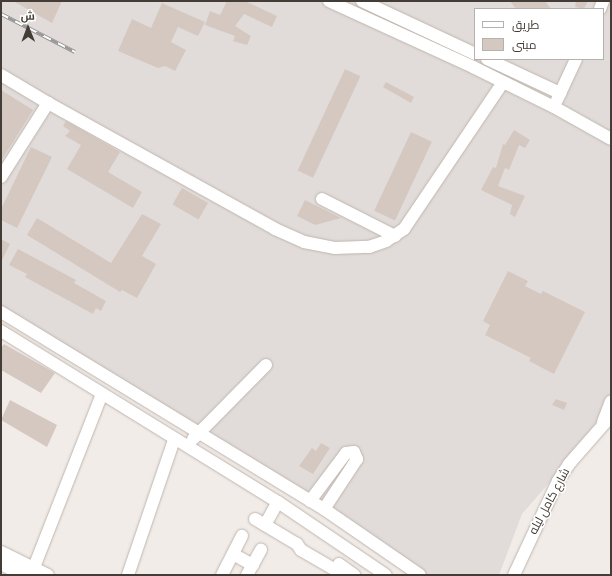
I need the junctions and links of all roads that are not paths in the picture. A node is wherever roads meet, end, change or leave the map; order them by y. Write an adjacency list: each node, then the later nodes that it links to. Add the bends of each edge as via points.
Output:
1 (329, 1): 7 (street)
2 (362, 1): 3 (street)
3 (474, 54)
4 (489, 60): 8 (street)
5 (576, 60): 8 (street)
6 (1, 75): 9 (street)
7 (503, 82): 10 (street); 14 (street, via 410,223)
8 (560, 93): 10 (street)
9 (48, 103): 12 (street); 14 (street, via 289,237 319,246 360,248 378,245)
10 (554, 106): 11 (street)
11 (611, 139)
12 (1, 177)
13 (322, 199): 14 (street)
14 (395, 236)
15 (2, 316): 17 (street)
16 (1, 331): 19 (street)
17 (77, 359): 19 (street); 20 (street)
18 (266, 365): 25 (street)
19 (68, 373): 21 (street)
20 (109, 379): 21 (street); 25 (street)
21 (100, 393): 26 (street); 41 (street)
22 (611, 401): 24 (street, شارع كامل ليله)
23 (611, 416): 24 (street, شارع كامل ليله)
24 (606, 427): 50 (street, شارع كامل ليله, via 568,464); 51 (street, شارع كامل ليله, via 567,477)
25 (197, 434): 27 (street); 28 (street)
26 (174, 440): 27 (street); 44 (street)
27 (186, 447): 29 (street)
28 (260, 471): 29 (street); 30 (street)
29 (251, 486): 32 (street)
30 (298, 494): 31 (street); 32 (street)
31 (310, 501): 33 (street); 33 (street, via 346,452 354,452 357,459)
32 (283, 506): 35 (street, via 260,522); 48 (street)
33 (324, 509): 49 (street)
34 (242, 536): 38 (street)
35 (297, 544): 46 (street, via 301,550); 47 (street, via 304,544 349,569)
36 (262, 550): 40 (street)
37 (1, 552): 41 (street)
38 (233, 554): 40 (street); 45 (street)
39 (1, 564): 42 (street)
40 (250, 570)
41 (32, 572): 43 (street)
42 (23, 575)
43 (48, 575)
44 (128, 575)
45 (222, 575)
46 (344, 575)
47 (354, 575)
48 (386, 575)
49 (420, 575)
50 (514, 575)
51 (520, 575)

